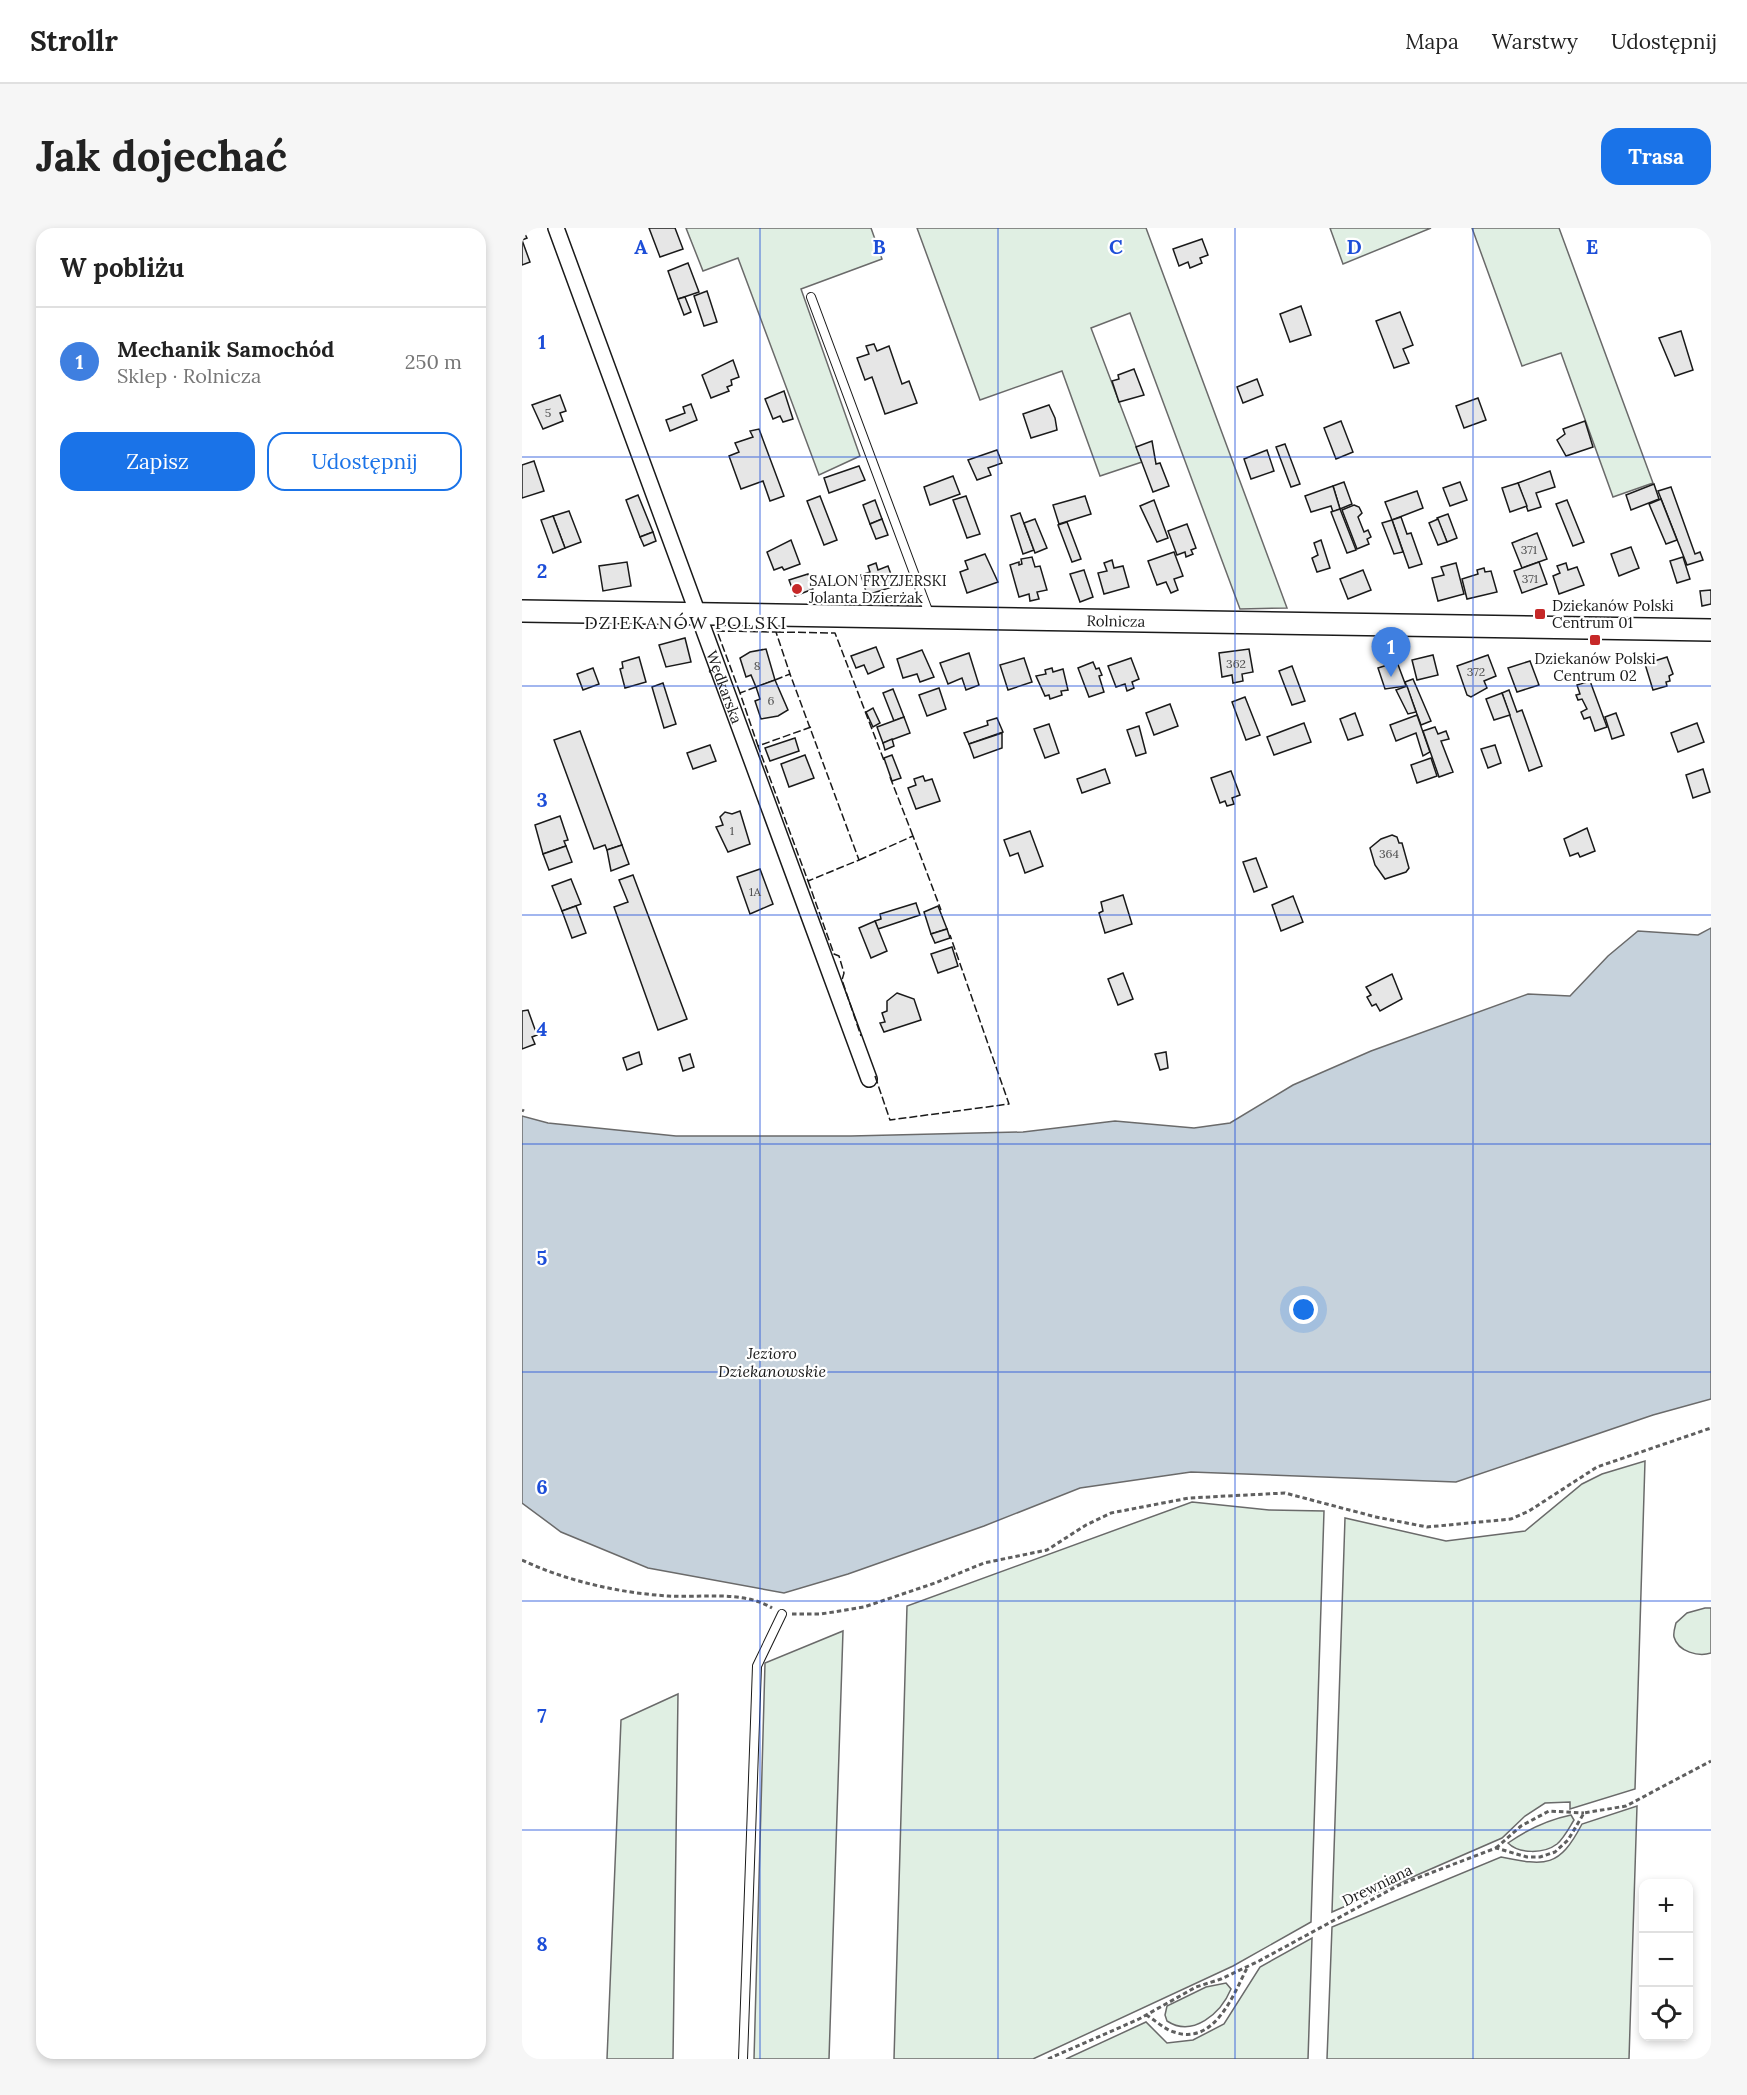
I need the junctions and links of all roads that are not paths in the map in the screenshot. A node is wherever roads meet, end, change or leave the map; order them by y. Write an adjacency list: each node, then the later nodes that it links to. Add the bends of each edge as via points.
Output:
1 (556, 228): 4 (street, Wędkarska)
2 (811, 297): 5 (lane)
3 (522, 611): 4 (street, Rolnicza)
4 (699, 614): 5 (street, Rolnicza); 7 (street, Wędkarska)
5 (930, 618): 6 (street, Rolnicza)
6 (1711, 630)
7 (869, 1079)
8 (782, 1614): 9 (lane, via 757,1666)
9 (743, 2059)

